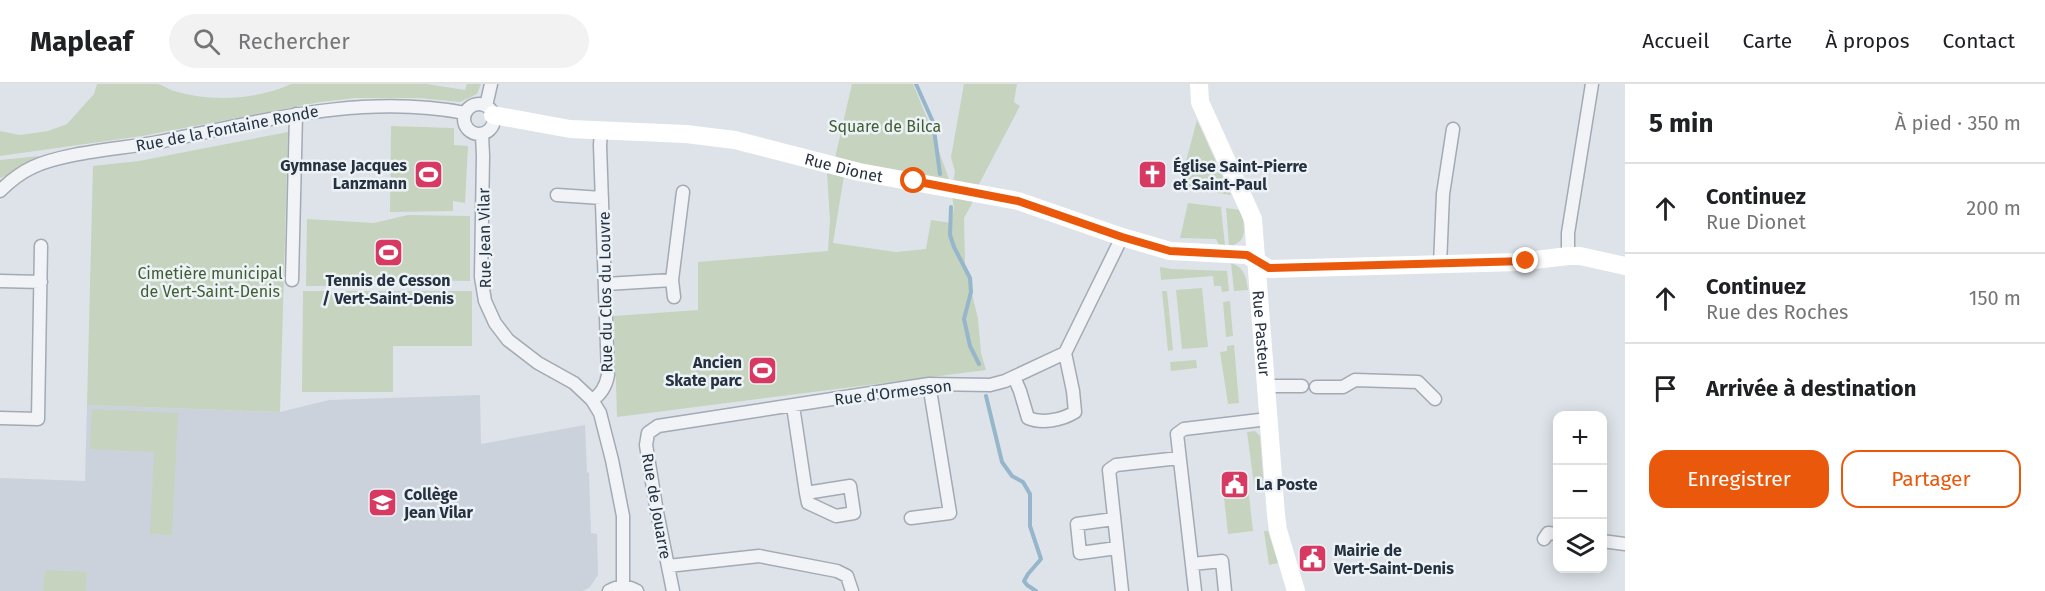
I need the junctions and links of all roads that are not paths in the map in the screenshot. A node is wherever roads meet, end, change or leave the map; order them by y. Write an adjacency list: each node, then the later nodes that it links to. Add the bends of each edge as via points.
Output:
1 (491, 84): 4 (street)
2 (1199, 84): 17 (street, Rue Pasteur, via 1200,102 1251,212)
3 (1592, 84): 16 (street, via 1568,233)
4 (490, 110): 5 (street, via 476,104); 8 (street, Rue Dionet, via 570,129); 9 (street, via 493,125)
5 (465, 113): 6 (street, Rue de la Fontaine Ronde, via 394,106); 9 (street, via 466,127 472,133)
6 (296, 114): 10 (street, Rue de la Fontaine Ronde, via 48,161 23,172); 20 (street)
7 (1453, 129): 18 (street, via 1443,194)
8 (601, 132): 13 (street, Rue du Clos du Louvre); 14 (street, Rue Dionet, via 687,134 735,140 859,172 1018,201)
9 (482, 134): 33 (street, Rue Jean Vilar, via 481,277 489,312 516,348 574,383)
10 (0, 191)
11 (682, 192): 21 (street)
12 (557, 195): 13 (street)
13 (602, 198): 24 (street, Rue du Clos du Louvre)
14 (1122, 237): 17 (street, Rue Dionet, via 1170,251 1247,255); 26 (street)
15 (41, 246): 23 (street)
16 (1568, 256): 18 (street, Rue Dionet); 19 (street, Rue Dionet)
17 (1257, 262): 18 (street, Rue Dionet, via 1269,268); 29 (street, Rue Pasteur)
18 (1440, 265)
19 (1625, 266)
20 (292, 280)
21 (672, 280): 24 (street); 25 (street)
22 (0, 281): 23 (street)
23 (40, 282): 35 (street, via 38,419)
24 (606, 284): 33 (street, Rue du Clos du Louvre, via 608,375 599,396)
25 (674, 297)
26 (1065, 353): 27 (street, Rue d'Ormesson); 27 (street, via 1075,412 1067,417 1036,422 1028,418)
27 (1014, 377): 28 (street, Rue d'Ormesson, via 990,385)
28 (929, 384): 34 (street, Rue d'Ormesson); 40 (street, via 950,513)
29 (1265, 386): 30 (street); 36 (street, Rue Pasteur)
30 (1302, 386)
31 (1316, 387): 32 (street, via 1344,387 1355,380 1418,382)
32 (1435, 399)
33 (592, 400): 49 (street, via 600,413 620,497 625,537)
34 (793, 406): 37 (street, Rue d'Ormesson); 39 (street)
35 (0, 418)
36 (1268, 419): 38 (street, via 1181,430 1176,439); 57 (street, Rue Pasteur, via 1278,530)
37 (658, 426): 48 (street, Rue de Jouarre, via 648,434 646,445)
38 (1179, 458): 41 (street, via 1116,465 1109,470); 47 (street)
39 (806, 493)
40 (911, 518)
41 (1114, 519): 46 (street); 46 (street, via 1077,524 1080,553)
42 (1553, 534): 43 (street, via 1548,533)
43 (1544, 539)
44 (1607, 542): 45 (street)
45 (1625, 544)
46 (1118, 548): 54 (street)
47 (1192, 564): 55 (street); 56 (street, via 1222,561)
48 (668, 566): 52 (street, Rue de Jouarre); 53 (street, via 769,557 837,571 847,576)
49 (623, 586): 50 (street); 51 (street)
50 (609, 591)
51 (637, 591)
52 (673, 591)
53 (852, 591)
54 (1122, 591)
55 (1195, 591)
56 (1225, 591)
57 (1296, 591)

